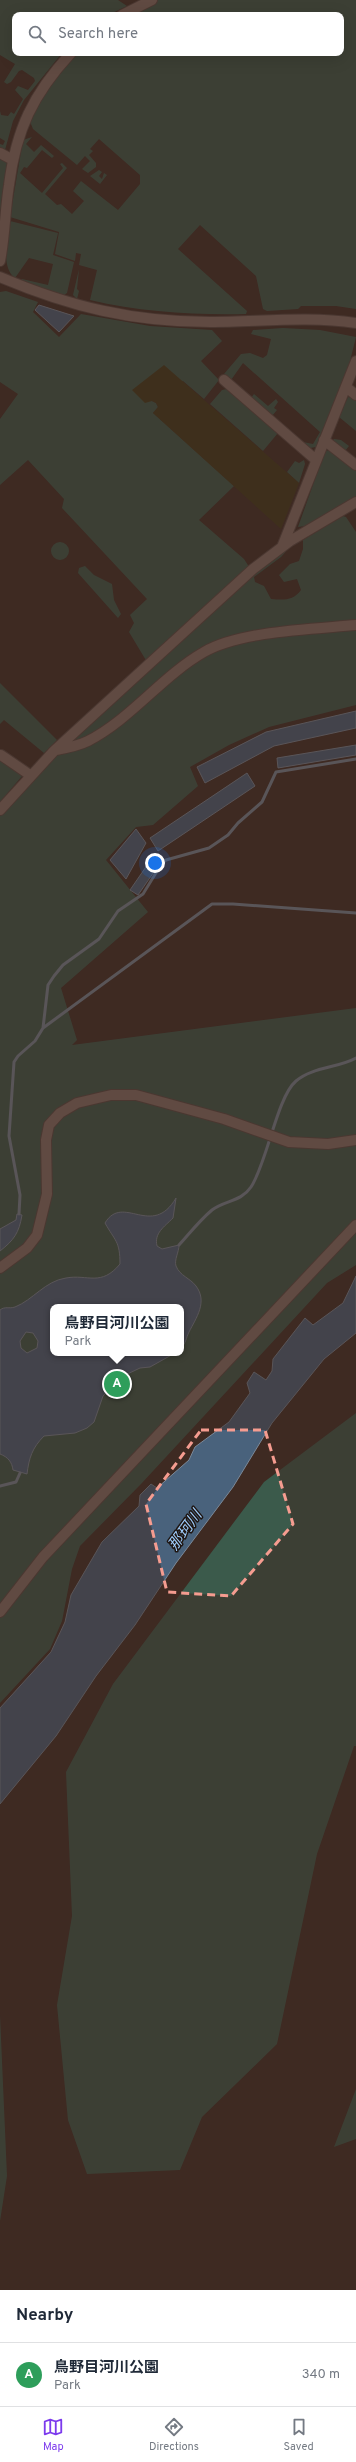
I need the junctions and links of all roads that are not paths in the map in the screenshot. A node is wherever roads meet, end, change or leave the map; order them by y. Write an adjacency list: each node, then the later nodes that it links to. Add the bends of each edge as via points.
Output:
1 (152, 0): 2 (street)
2 (128, 12)
3 (68, 56): 5 (street, via 46,82 27,113)
4 (0, 153): 5 (street)
5 (13, 160): 6 (street)
6 (0, 261)
7 (0, 277): 8 (street, via 68,304 134,317 208,322 327,320)
8 (356, 323)
9 (356, 361): 11 (street)
10 (224, 380): 14 (street)
11 (346, 387): 12 (street); 13 (street)
12 (356, 395)
13 (324, 440): 14 (street); 15 (street)
14 (316, 460): 17 (street)
15 (356, 465)
16 (356, 502): 17 (street)
17 (282, 547): 19 (street, via 217,601)
18 (356, 625): 19 (street, via 264,635 232,641 206,651 180,667 125,715 88,741)
19 (54, 751): 21 (street)
20 (1, 755): 21 (street)
21 (30, 775): 22 (street)
22 (0, 810)
23 (356, 1140): 25 (street, via 306,1144 280,1140 224,1119 136,1095 111,1095 77,1103 60,1113 49,1126 46,1140 47,1194 37,1235 27,1248)
24 (356, 1225): 26 (street, via 42,1557)
25 (0, 1268)
26 (0, 1612)

